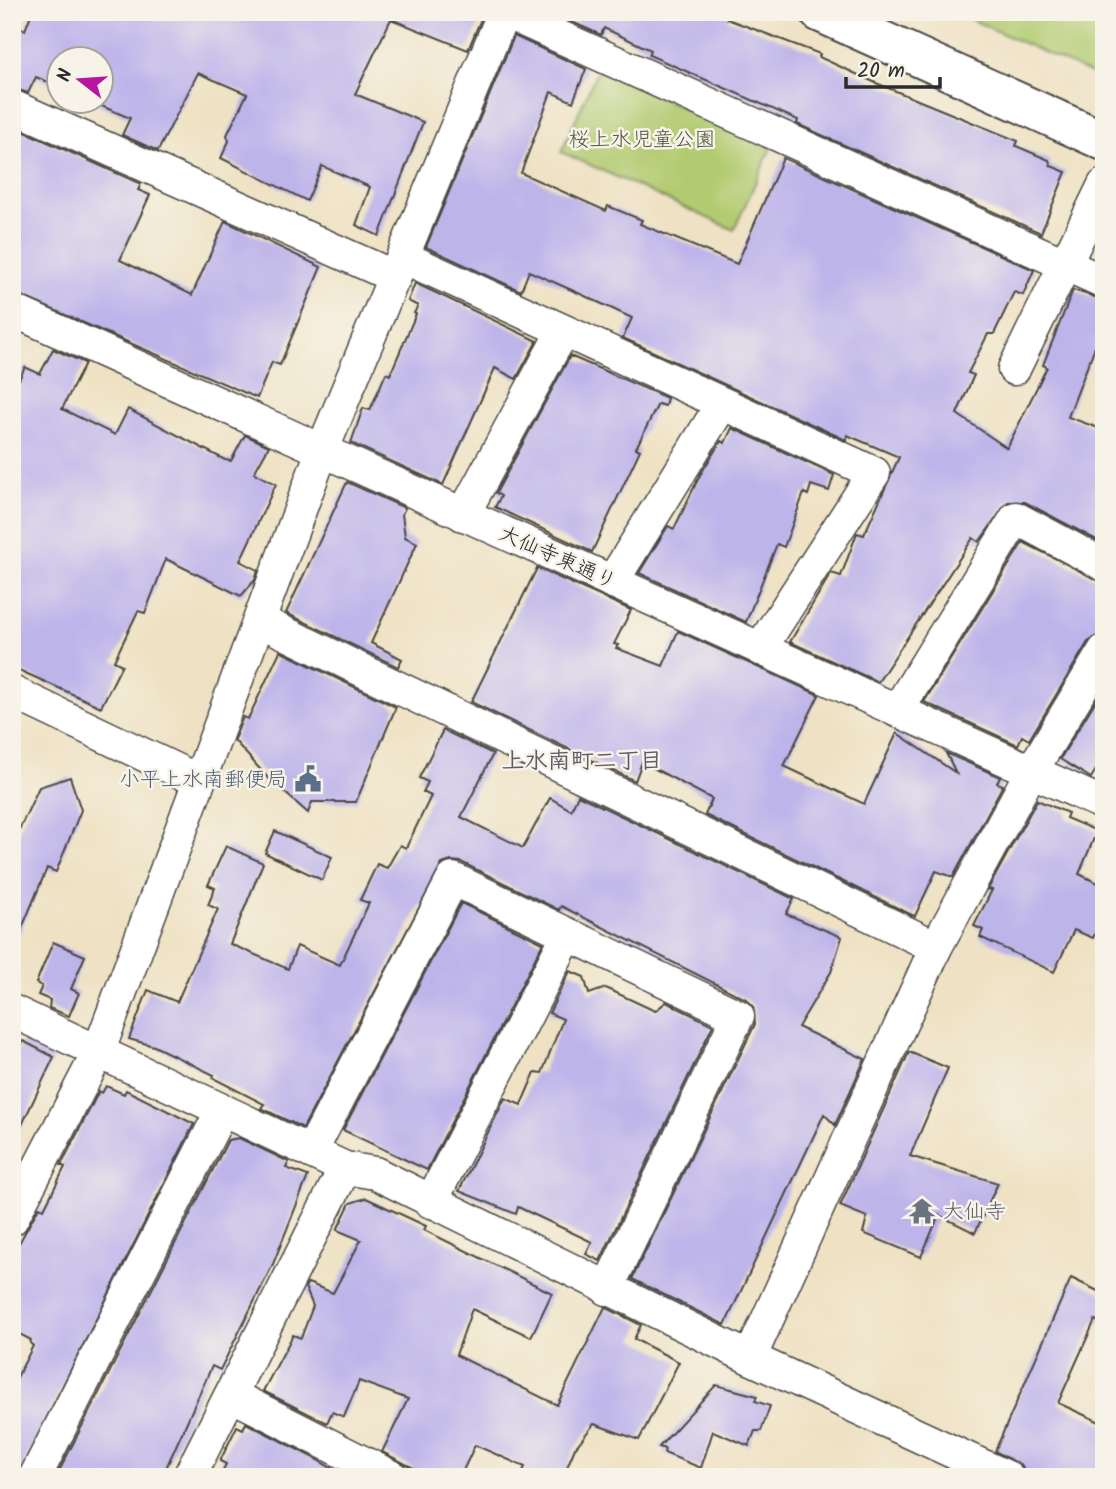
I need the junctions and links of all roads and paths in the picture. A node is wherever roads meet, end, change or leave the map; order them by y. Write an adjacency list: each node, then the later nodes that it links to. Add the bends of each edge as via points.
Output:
1 (505, 12): 7 (street); 8 (street)
2 (819, 12): 3 (main road)
3 (873, 23): 5 (main road)
4 (12, 106): 8 (street)
5 (1104, 141)
6 (1104, 185): 7 (street)
7 (1065, 265): 9 (street); 12 (street)
8 (399, 267): 11 (street); 14 (street)
9 (1104, 282)
10 (12, 310): 14 (street, 大仙寺東通り)
11 (563, 331): 13 (street); 15 (street)
12 (1014, 369)
13 (722, 404): 17 (street); 19 (street, via 874,473)
14 (322, 451): 15 (street, 大仙寺東通り); 18 (street)
15 (463, 515): 17 (street, 大仙寺東通り)
16 (1104, 565): 22 (street, via 1016,518)
17 (612, 582): 19 (street, 大仙寺東通り)
18 (260, 621): 24 (street); 27 (street)
19 (760, 649): 22 (street, 大仙寺東通り)
20 (1104, 651): 23 (street)
21 (12, 692): 24 (street)
22 (897, 711): 23 (street, 大仙寺東通り)
23 (1031, 772): 25 (street, 大仙寺東通り); 27 (street)
24 (199, 781): 29 (street)
25 (1104, 804)
26 (567, 936): 31 (street, via 453,879); 33 (street); 35 (street, via 738,1016)
27 (936, 947): 36 (street)
28 (12, 1011): 29 (street)
29 (98, 1053): 30 (street); 34 (street)
30 (222, 1110): 31 (street); 38 (street)
31 (312, 1152): 32 (street)
32 (345, 1168): 33 (street, via 375,1174); 37 (street)
33 (431, 1202): 35 (street)
34 (12, 1219)
35 (607, 1289): 36 (street)
36 (750, 1358): 41 (street)
37 (230, 1395): 39 (street); 40 (street)
38 (35, 1477)
39 (189, 1477)
40 (392, 1477)
41 (1007, 1477)

